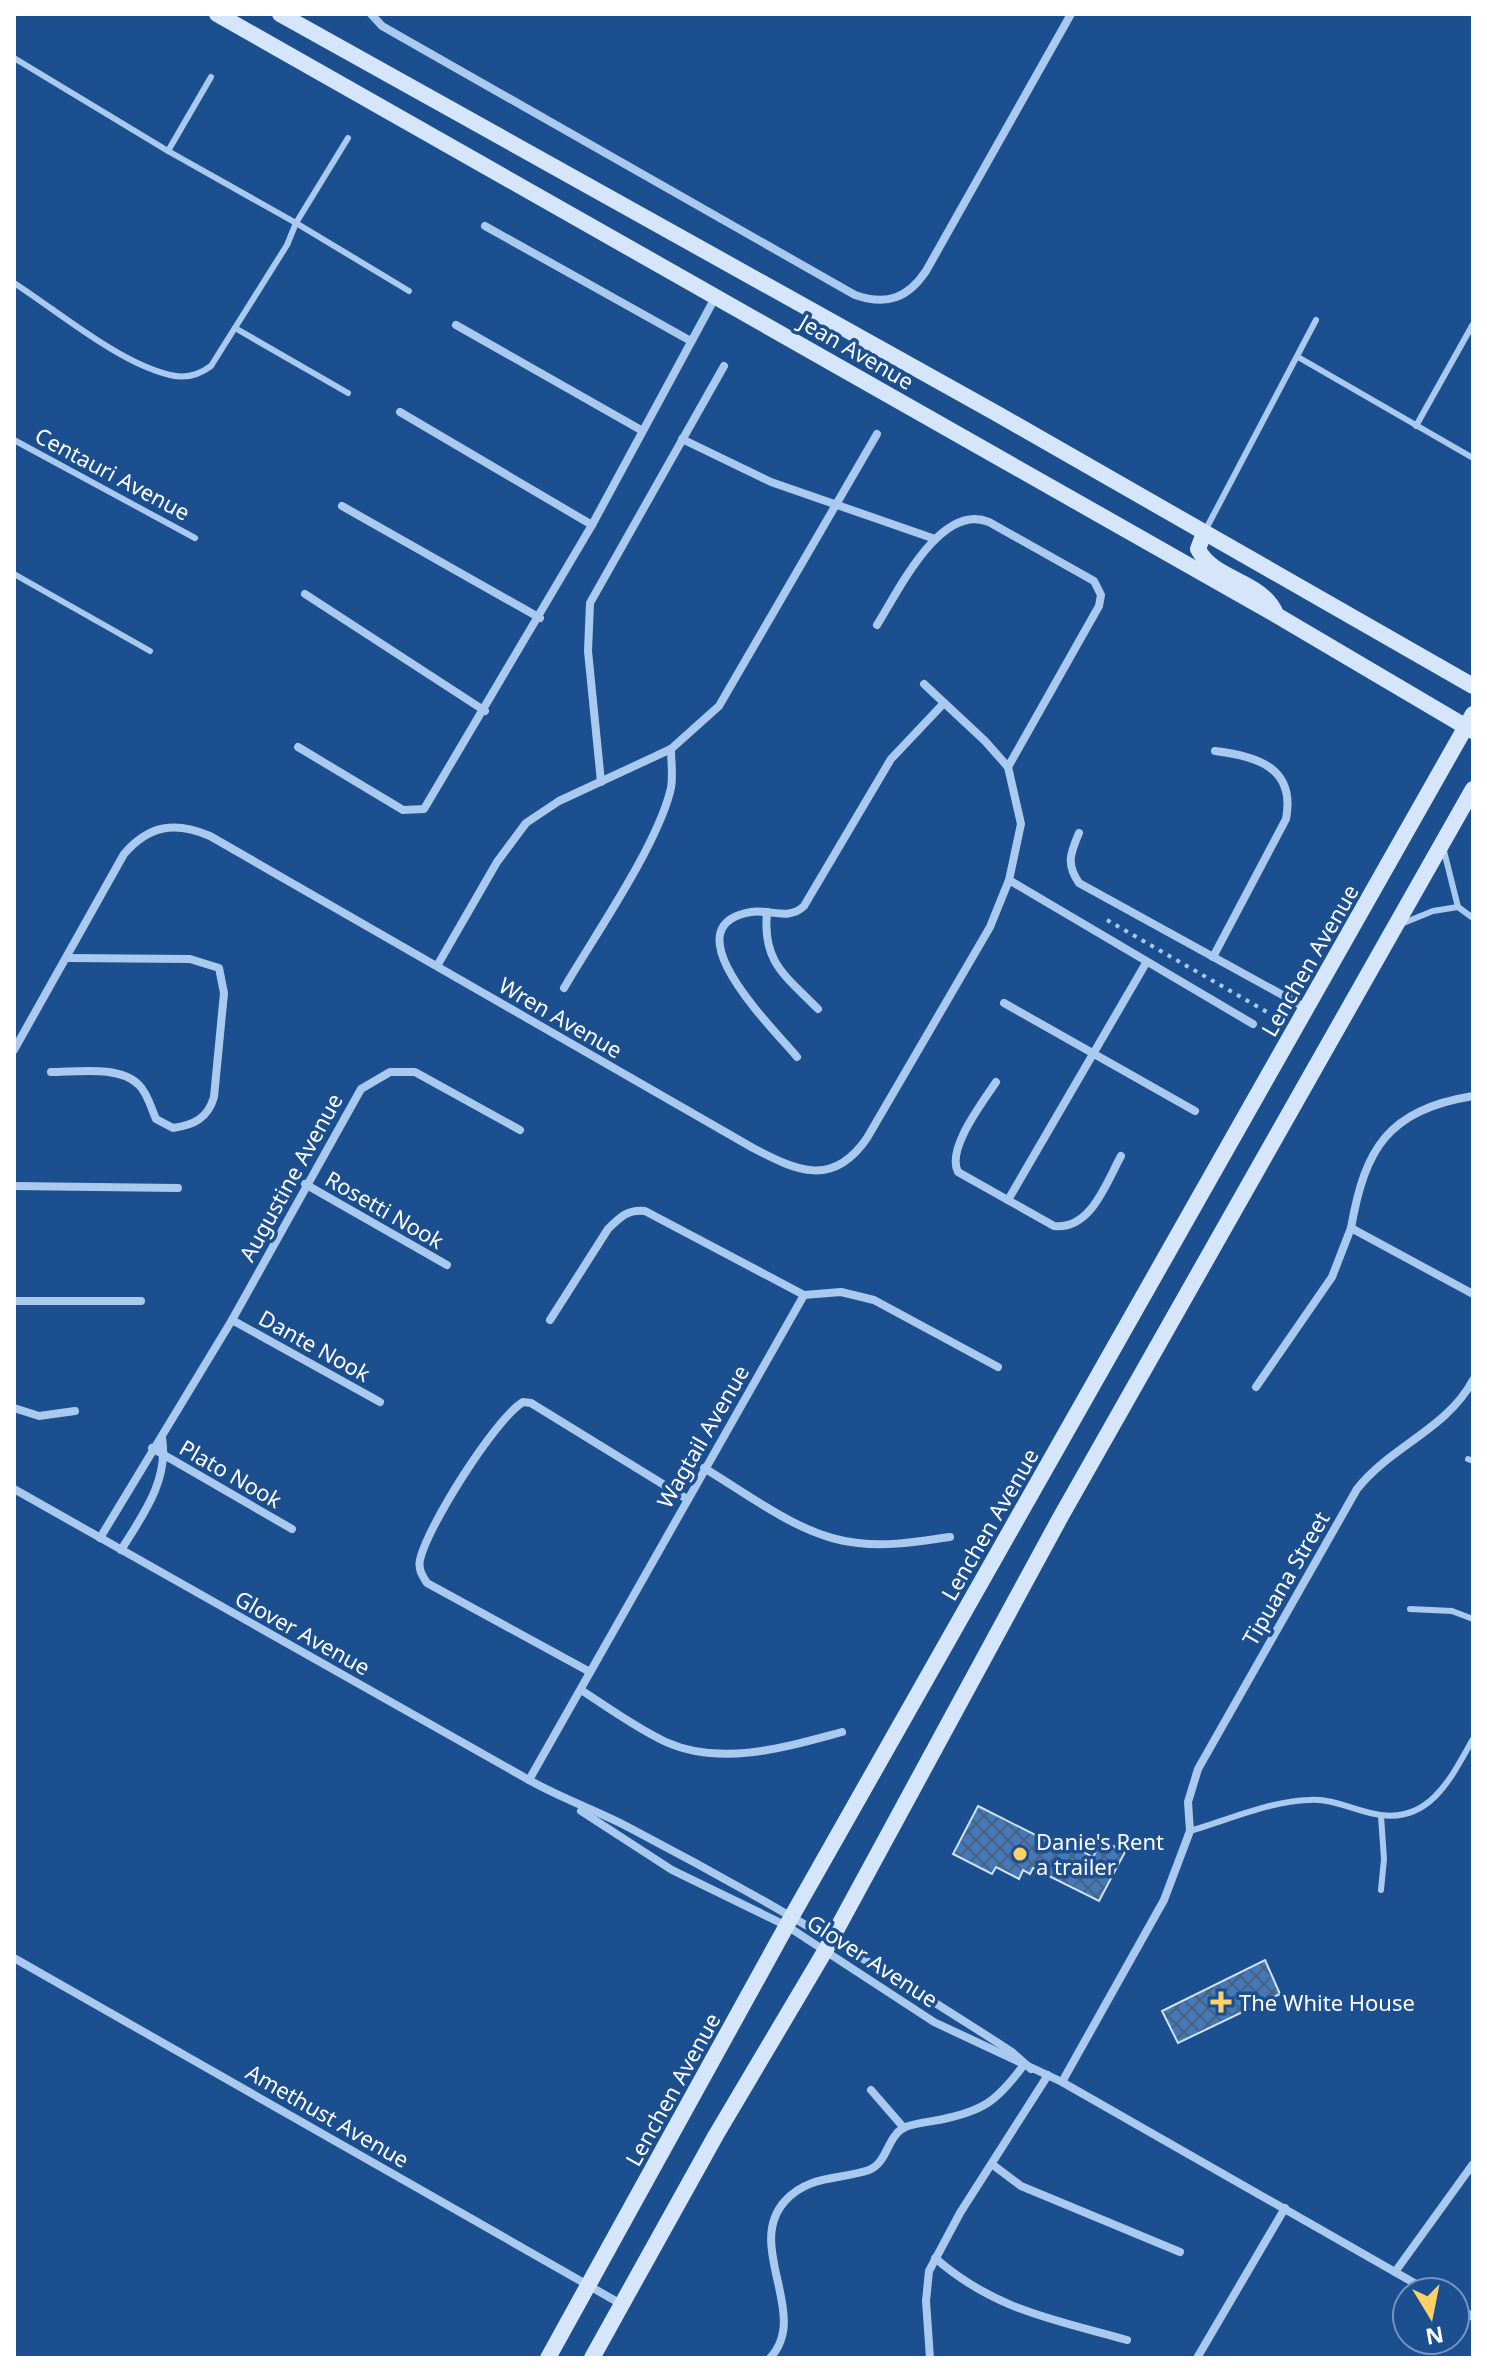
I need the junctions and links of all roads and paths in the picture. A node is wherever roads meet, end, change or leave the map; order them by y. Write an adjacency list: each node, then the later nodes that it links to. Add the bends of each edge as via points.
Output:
1 (217, 14): 7 (main road, Jean Avenue)
2 (280, 14): 5 (main road, Jean Avenue)
3 (371, 14): 4 (street, via 395,34 855,295 886,301 907,293 926,271)
4 (1071, 14)
5 (326, 41): 7 (main road); 34 (main road, Jean Avenue)
6 (14, 58): 10 (lane)
7 (312, 67): 15 (main road, Jean Avenue)
8 (211, 77): 10 (lane)
9 (348, 138): 11 (lane)
10 (168, 151): 11 (lane)
11 (296, 223): 14 (lane); 19 (lane)
12 (485, 226): 20 (street)
13 (14, 283): 19 (lane, via 123,354 172,376 201,373 211,366)
14 (409, 291)
15 (716, 296): 20 (street); 39 (main road, Jean Avenue)
16 (1316, 320): 21 (lane)
17 (1473, 324): 25 (lane)
18 (456, 325): 26 (street)
19 (235, 328): 23 (lane)
20 (689, 340): 26 (street)
21 (1298, 357): 25 (lane); 34 (lane)
22 (724, 366): 28 (street)
23 (348, 393)
24 (400, 412): 33 (street)
25 (1416, 426): 30 (lane)
26 (641, 430): 33 (street)
27 (877, 434): 31 (street)
28 (682, 439): 31 (street, via 754,475); 52 (street, via 593,594 587,614)
29 (14, 440): 35 (lane, Centauri Avenue)
30 (1473, 458)
31 (839, 505): 36 (street); 49 (street, via 729,693 704,723)
32 (342, 506): 40 (street)
33 (592, 525): 40 (street)
34 (1204, 533): 39 (main road, via 1198,549 1204,559 1260,592); 44 (main road, Jean Avenue)
35 (195, 538)
36 (935, 539): 41 (street, via 921,552); 51 (street, via 959,522 980,518 1087,575 1100,588 1089,627)
37 (14, 574): 42 (lane)
38 (305, 594): 46 (street)
39 (1278, 616): 47 (main road, Jean Avenue)
40 (540, 618): 46 (street)
41 (877, 625)
42 (150, 651)
43 (924, 684): 45 (street)
44 (1473, 686)
45 (944, 703): 51 (street); 58 (street, via 891,759 804,906 792,914)
46 (485, 711): 48 (street, via 427,805 417,812 370,793)
47 (1471, 724): 68 (main road, Lenchen Avenue)
48 (298, 747)
49 (671, 749): 52 (street); 66 (street, via 667,801)
50 (1215, 751): 62 (street, via 1250,755 1269,765 1285,786 1289,802 1286,819)
51 (1008, 767): 56 (street, Wren Avenue, via 1021,824)
52 (601, 782): 65 (street, via 526,823 497,862)
53 (1473, 789): 55 (main road)
54 (1079, 833): 62 (street, via 1069,857 1070,871 1079,883)
55 (1442, 843): 57 (lane); 61 (main road)
56 (1009, 880): 64 (street); 65 (street, Wren Avenue, via 990,927 867,1138 848,1160 820,1171 802,1171 753,1148)
57 (1458, 907): 59 (lane); 61 (lane)
58 (767, 912): 69 (street, via 766,946 772,962); 74 (street, via 728,921 718,940 720,954 733,979)
59 (1473, 918)
60 (1105, 919): 71 (path)
61 (1394, 927): 121 (main road, via 1060,1518)
62 (1213, 957): 68 (street)
63 (67, 958): 65 (street, Wren Avenue, via 124,854 151,831 175,826 210,836); 72 (street, Wren Avenue); 75 (street, via 190,959 219,968 224,993 214,1097 200,1120 173,1128 156,1119 144,1092 130,1078)
64 (1146, 963): 70 (street); 73 (street)
65 (437, 966)
66 (564, 988)
67 (1004, 1003): 73 (street)
68 (1307, 1008): 71 (main road, Lenchen Avenue)
69 (818, 1009)
70 (1253, 1024)
71 (1295, 1029): 120 (main road, Lenchen Avenue)
72 (14, 1050)
73 (1094, 1055): 78 (street); 84 (street)
74 (797, 1057)
75 (51, 1072)
76 (996, 1082): 84 (street, via 966,1131 954,1163 958,1172)
77 (1473, 1096): 85 (street, via 1418,1112 1384,1136 1364,1169)
78 (1195, 1111)
79 (520, 1130): 81 (street, Augustine Avenue, via 415,1072 390,1072 361,1089)
80 (1121, 1156): 84 (street, via 1086,1216 1072,1226 1054,1226)
81 (305, 1184): 86 (street, Rosetti Nook); 91 (street, Augustine Avenue)
82 (14, 1186): 83 (street)
83 (178, 1188)
84 (1008, 1200)
85 (1351, 1228): 87 (street); 95 (street, via 1332,1277)
86 (447, 1265)
87 (1473, 1294)
88 (804, 1295): 92 (street, via 637,1210 608,1229); 93 (street, via 841,1292 874,1300); 102 (street, Wagtail Avenue)
89 (14, 1301): 90 (street)
90 (141, 1301)
91 (232, 1320): 96 (street, Dante Nook); 99 (street, Augustine Avenue)
92 (550, 1320)
93 (998, 1367)
94 (1473, 1380): 118 (street, Tipuana Street, via 1450,1413 1385,1459 1357,1489 1198,1769 1188,1802)
95 (1256, 1387)
96 (380, 1402)
97 (14, 1408): 98 (street, via 39,1416)
98 (75, 1411)
99 (162, 1438): 100 (street, Augustine Avenue); 101 (street)
100 (152, 1448): 101 (street, Plato Nook); 107 (street, Augustine Avenue)
101 (165, 1456): 105 (street, Plato Nook); 108 (street, via 161,1479)
102 (704, 1468): 104 (street, Wagtail Avenue); 106 (street, via 838,1540 885,1545)
103 (14, 1489): 107 (street, Glover Avenue)
104 (687, 1499): 111 (street, Wagtail Avenue); 111 (street, via 523,1402 499,1426 435,1523 421,1557 421,1575 427,1583)
105 (292, 1529)
106 (950, 1537)
107 (100, 1538): 108 (street, Glover Avenue)
108 (121, 1550): 115 (street, Glover Avenue)
109 (1410, 1609): 110 (lane, via 1452,1611)
110 (1473, 1619)
111 (590, 1672): 112 (street, Wagtail Avenue)
112 (581, 1690): 113 (street, via 648,1733 712,1754 756,1752); 115 (street, Wagtail Avenue)
113 (842, 1732)
114 (1473, 1739): 117 (lane, via 1436,1797 1413,1812)
115 (529, 1780): 116 (street, Glover Avenue)
116 (574, 1805): 120 (street, Glover Avenue, via 629,1828); 120 (street, Glover Avenue, via 672,1870)
117 (1381, 1816): 118 (lane, via 1309,1800); 119 (lane)
118 (1190, 1831): 125 (street, Tipuana Street, via 1156,1916)
119 (1381, 1890)
120 (790, 1921): 121 (street, Glover Avenue); 121 (street, Glover Avenue); 137 (main road, Lenchen Avenue)
121 (828, 1944): 123 (street, Glover Avenue); 123 (street, Glover Avenue, via 934,2022); 138 (main road)
122 (14, 1958): 137 (street, Amethust Avenue)
123 (1027, 2066): 124 (street, Glover Avenue); 127 (street, via 988,2105)
124 (1048, 2075): 125 (street, Glover Avenue); 129 (street)
125 (1062, 2082): 132 (street, Glover Avenue)
126 (871, 2090): 127 (street)
127 (904, 2128): 142 (street, via 876,2165 807,2184 778,2209 770,2237 781,2331)
128 (1473, 2164): 131 (street)
129 (993, 2165): 133 (street, via 1028,2190); 134 (street)
130 (1473, 2180): 131 (street)
131 (1457, 2191): 135 (street)
132 (1285, 2208): 135 (street, Glover Avenue); 144 (street)
133 (1180, 2252)
134 (935, 2258): 139 (street, via 965,2284 1006,2305); 143 (street, via 926,2301)
135 (1395, 2272): 136 (street, Glover Avenue)
136 (1402, 2276)
137 (591, 2286): 138 (street, Amethust Avenue); 140 (main road, Lenchen Avenue)
138 (623, 2306): 141 (main road)
139 (1127, 2340)
140 (548, 2358)
141 (592, 2358)
142 (770, 2358)
143 (930, 2358)
144 (1197, 2358)

